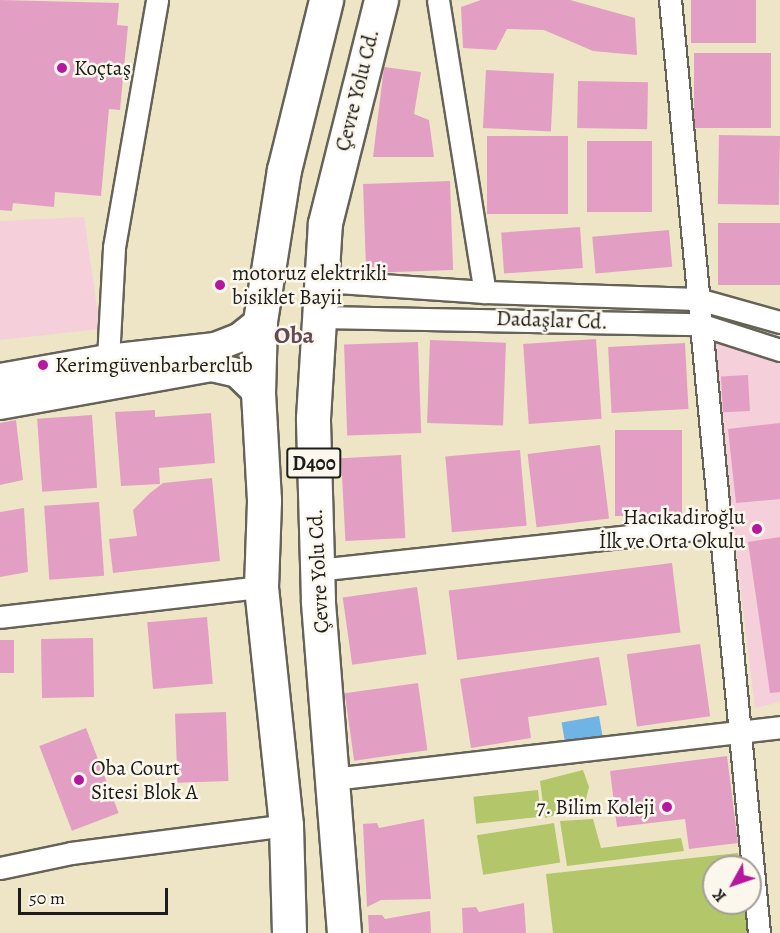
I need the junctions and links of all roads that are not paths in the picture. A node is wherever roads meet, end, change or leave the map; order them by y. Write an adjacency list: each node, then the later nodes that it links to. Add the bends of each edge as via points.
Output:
1 (158, 0): 14 (street, via 114,247)
2 (326, 0): 10 (highway, D400, via 284,170)
3 (381, 0): 6 (highway, Çevre Yolu Cd. / D400, via 325,223)
4 (438, 0): 7 (street)
5 (670, 0): 8 (street)
6 (323, 281): 7 (street, Dadaşlar Cd.); 9 (highway, Çevre Yolu Cd. / D400)
7 (485, 292): 8 (street, Dadaşlar Cd.)
8 (698, 299): 11 (street, Dadaşlar Cd.); 12 (street)
9 (321, 316): 12 (street, Dadaşlar Cd.); 19 (highway, Çevre Yolu Cd. / D400, via 312,418)
10 (260, 321): 14 (street, via 239,338 215,346); 16 (highway, D400)
11 (780, 322)
12 (699, 324): 13 (street, Dadaşlar Cd.); 18 (street)
13 (780, 350)
14 (108, 359): 15 (street)
15 (0, 378)
16 (258, 393): 17 (street, via 237,373 212,367); 20 (highway, D400, via 264,500)
17 (0, 405)
18 (719, 526): 19 (street); 23 (street)
19 (317, 570): 24 (highway, Çevre Yolu Cd. / D400)
20 (261, 587): 21 (street); 25 (highway, D400)
21 (0, 617)
22 (780, 727): 23 (street)
23 (741, 731): 24 (street); 29 (street)
24 (332, 779): 28 (highway, Çevre Yolu Cd. / D400)
25 (286, 825): 26 (street, via 71,853); 27 (highway, D400)
26 (0, 868)
27 (289, 933)
28 (344, 933)
29 (759, 933)

